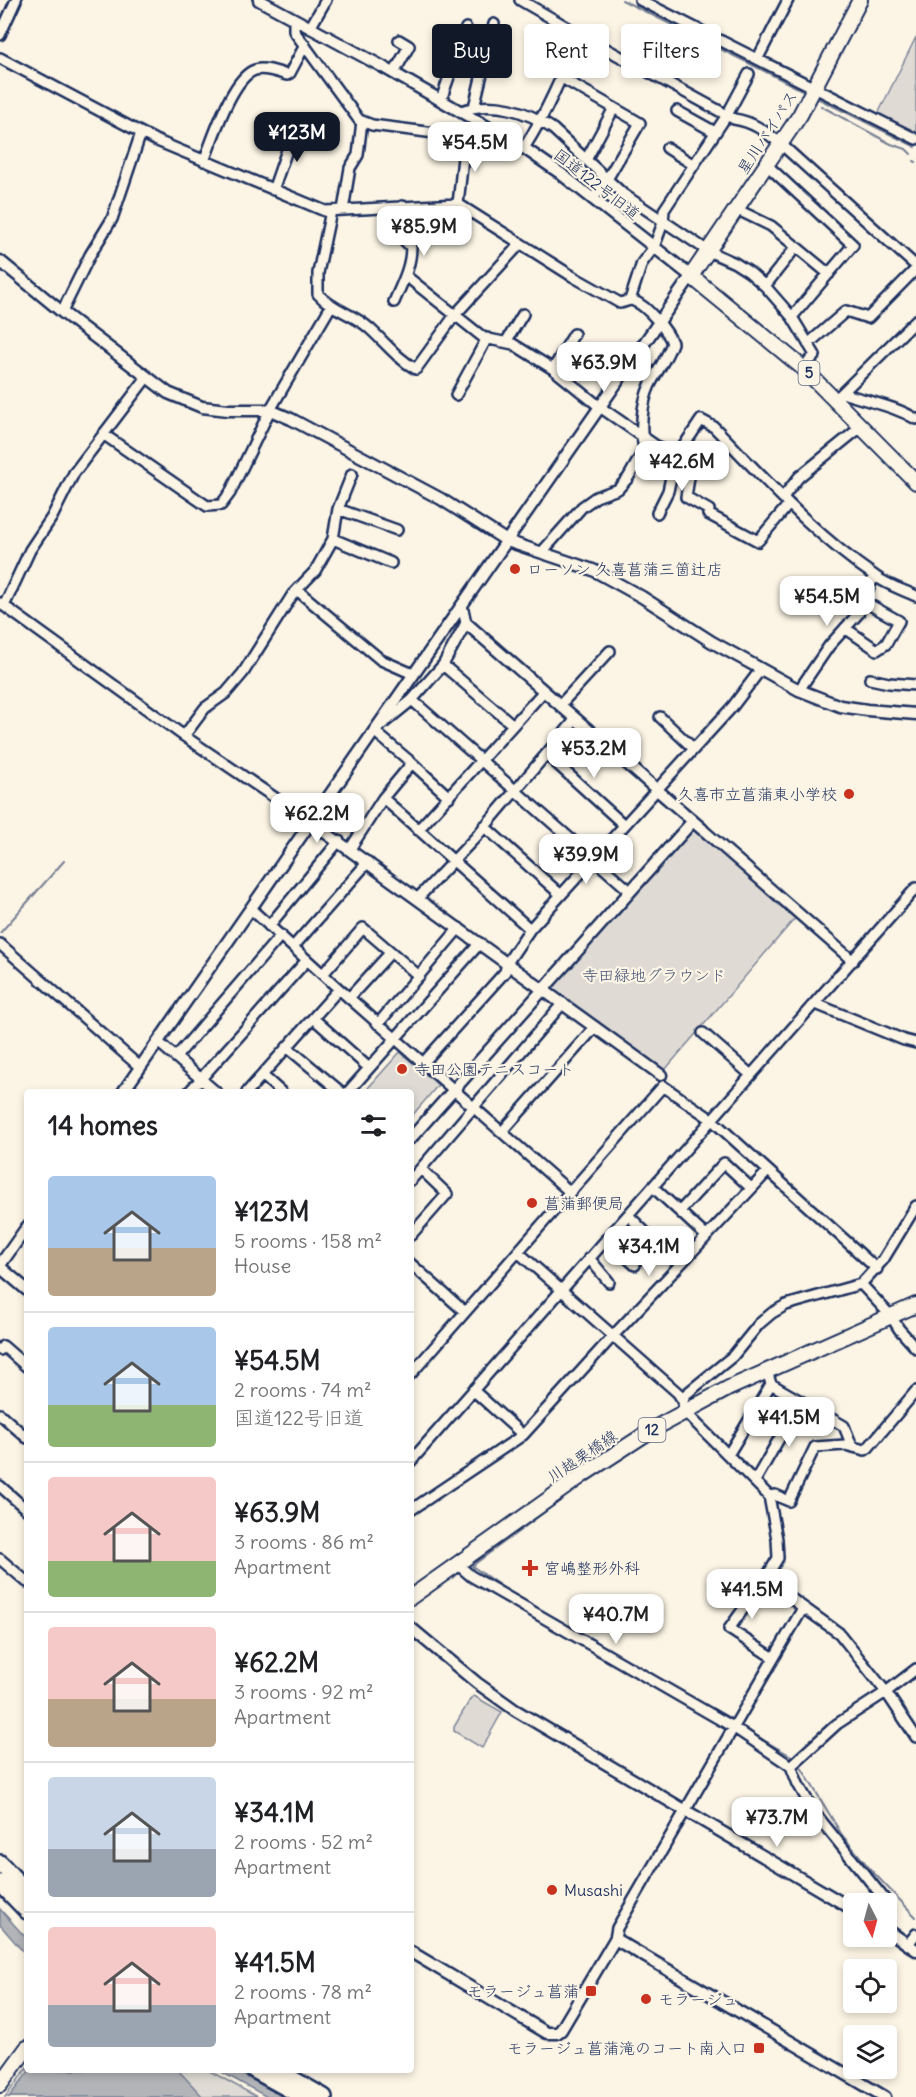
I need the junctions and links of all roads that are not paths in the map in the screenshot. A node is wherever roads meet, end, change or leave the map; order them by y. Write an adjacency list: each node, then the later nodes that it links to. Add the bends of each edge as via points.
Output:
1 (16, 0): 11 (street)
2 (259, 0): 8 (street, 国道122号旧道)
3 (326, 0): 10 (street)
4 (520, 0): 9 (street)
5 (640, 0): 16 (street)
6 (788, 0): 16 (street)
7 (860, 0): 22 (main road, 星川バイパス)
8 (294, 19): 10 (street, 国道122号旧道); 13 (street, via 294,31)
9 (562, 24)
10 (310, 28): 17 (street, 国道122号旧道)
11 (0, 34)
12 (399, 40): 17 (street, via 409,46)
13 (304, 45): 29 (street); 41 (street, via 287,75 260,70 242,78)
14 (609, 50): 28 (street)
15 (0, 58): 33 (street)
16 (758, 58): 22 (street)
17 (394, 73): 23 (street, 国道122号旧道)
18 (749, 74): 28 (street)
19 (448, 78): 23 (street)
20 (481, 78): 24 (street)
21 (562, 78): 25 (street); 30 (street)
22 (815, 86): 36 (street); 37 (main road, 星川バイパス)
23 (441, 100): 26 (street, 国道122号旧道)
24 (474, 107): 26 (street); 30 (street, via 510,108)
25 (614, 108): 40 (street); 44 (street, via 640,123)
26 (461, 111): 34 (street, 国道122号旧道)
27 (677, 111): 32 (street)
28 (727, 115): 32 (street); 37 (street, via 752,123)
29 (362, 121): 35 (street); 50 (street, via 358,155 350,168)
30 (541, 121): 38 (street); 40 (street)
31 (294, 127): 45 (street)
32 (715, 132): 42 (street)
33 (141, 133): 41 (street); 66 (street, via 112,219)
34 (508, 138): 35 (street, via 505,142); 38 (street, 国道122号旧道)
35 (465, 139): 47 (street)
36 (916, 139)
37 (781, 144): 43 (main road, 星川バイパス); 58 (street)
38 (524, 148): 46 (street, 国道122号旧道)
39 (667, 148): 42 (street)
40 (586, 160): 44 (street)
41 (204, 161): 45 (street)
42 (694, 165): 52 (street, via 664,210)
43 (767, 165): 49 (main road, 星川バイパス); 59 (street, via 853,245)
44 (606, 181): 46 (street); 52 (street)
45 (273, 190): 51 (street)
46 (593, 199): 54 (street, 国道122号旧道)
47 (458, 204): 48 (street); 53 (street)
48 (402, 206): 50 (street); 60 (street, via 404,240 411,247)
49 (736, 209): 55 (street, via 771,226); 56 (main road, 星川バイパス)
50 (343, 210): 51 (street)
51 (331, 211): 65 (street, via 317,288)
52 (663, 223): 54 (street); 56 (street)
53 (520, 244): 63 (street, via 620,303); 68 (street)
54 (654, 247): 61 (street, 国道122号旧道); 63 (street, via 642,263)
55 (796, 247): 59 (street); 62 (street)
56 (708, 251): 61 (main road, 星川バイパス); 62 (street, via 735,263)
57 (0, 261): 66 (street)
58 (916, 268): 75 (street, via 868,318 846,311)
59 (829, 274): 69 (street)
60 (406, 276): 64 (street); 68 (street)
61 (691, 276): 71 (street); 76 (main road, 5)
62 (765, 286): 69 (street)
63 (630, 300): 71 (street)
64 (394, 302)
65 (331, 306): 68 (street, via 357,318 416,369); 82 (street)
66 (62, 312): 78 (street)
67 (523, 314): 74 (street)
68 (455, 315): 73 (street)
69 (792, 317): 75 (street)
70 (916, 320): 80 (street)
71 (659, 322): 81 (street); 86 (street, via 672,344 649,387)
72 (574, 334): 77 (street)
73 (487, 339): 74 (street); 79 (street)
74 (506, 342): 77 (street)
75 (808, 344): 76 (street, via 814,355)
76 (803, 368): 80 (main road, 5)
77 (553, 369): 81 (street)
78 (147, 377): 82 (street, via 168,393 202,406); 85 (street)
79 (456, 395)
80 (840, 396): 83 (street, via 886,405); 84 (main road, 5)
81 (600, 407): 86 (street); 95 (street)
82 (270, 410): 85 (street, via 221,505 207,506); 95 (street, via 441,499)
83 (916, 419)
84 (862, 426): 89 (main road, 5); 90 (street, via 799,477)
85 (103, 434): 102 (street, via 74,473)
86 (641, 436): 87 (street); 96 (street, via 644,450 628,478 618,489 582,507)
87 (675, 459): 90 (street, via 701,420 714,427); 90 (street, via 690,471 686,496 709,510 708,514 758,542); 92 (street, via 668,491)
88 (352, 474): 91 (street)
89 (916, 482)
90 (786, 500): 98 (street, via 826,539)
91 (338, 509): 93 (street); 94 (street)
92 (657, 513)
93 (397, 530)
94 (333, 539): 97 (street); 99 (street, via 315,571)
95 (507, 541): 96 (street); 103 (street)
96 (542, 552): 108 (street, via 593,570)
97 (391, 563)
98 (874, 576): 100 (street); 101 (street)
99 (297, 590): 109 (street, via 381,660); 121 (street, via 243,673 226,693 205,708)
100 (916, 596)
101 (863, 601): 105 (street, via 858,614); 105 (street, via 899,621 886,644 877,650)
102 (2, 604): 121 (street)
103 (462, 605): 104 (street); 109 (street)
104 (466, 623): 107 (street); 113 (street)
105 (845, 628): 112 (street, via 828,645)
106 (610, 651): 115 (street)
107 (443, 665): 114 (street); 119 (street)
108 (761, 669): 112 (street); 122 (street)
109 (413, 674): 120 (street)
110 (870, 679): 111 (street)
111 (916, 686)
112 (799, 690): 116 (street, via 840,706)
113 (544, 691): 115 (street); 119 (street)
114 (412, 700): 120 (street); 124 (street)
115 (560, 705): 118 (street)
116 (916, 714)
117 (660, 717): 122 (street)
118 (576, 719): 123 (street); 127 (street)
119 (513, 725): 124 (street)
120 (374, 731): 125 (street); 130 (street)
121 (184, 736): 130 (street)
122 (694, 748): 127 (street)
123 (546, 754): 126 (street); 131 (street)
124 (480, 760): 126 (street); 128 (street)
125 (412, 763): 128 (street); 129 (street)
126 (514, 790): 132 (street); 137 (street)
127 (657, 790): 131 (street); 133 (street)
128 (449, 797): 134 (street)
129 (383, 798): 134 (street); 136 (street)
130 (312, 823): 135 (street); 144 (street)
131 (624, 825): 137 (street)
132 (484, 826): 139 (street); 142 (street)
133 (697, 826): 141 (street); 154 (street)
134 (418, 830): 139 (street)
135 (339, 841): 136 (street); 145 (street)
136 (350, 849): 138 (street)
137 (593, 858): 141 (street); 142 (street)
138 (368, 861): 143 (street); 151 (street)
139 (453, 861): 143 (street); 147 (street)
140 (916, 888): 154 (street)
141 (630, 891): 159 (street)
142 (560, 894): 147 (street)
143 (418, 898): 146 (street)
144 (252, 910): 145 (street); 168 (street)
145 (269, 926): 148 (street)
146 (459, 928): 149 (street); 157 (street)
147 (530, 929): 155 (street)
148 (281, 935): 151 (street); 171 (street)
149 (480, 943): 155 (street); 167 (street)
150 (0, 944): 173 (street)
151 (293, 947): 153 (street)
152 (391, 952): 156 (street, via 363,928); 157 (street); 160 (street)
153 (307, 960): 156 (street); 178 (street)
154 (853, 961): 162 (street)
155 (507, 963): 159 (street); 172 (street, via 505,972)
156 (322, 974): 158 (street)
157 (419, 976): 164 (street)
158 (339, 989): 160 (street); 163 (street)
159 (543, 989): 161 (street); 186 (street)
160 (349, 998): 164 (street)
161 (563, 1003): 165 (street); 187 (street)
162 (816, 1004): 169 (street); 177 (street)
163 (313, 1018): 170 (street); 174 (street)
164 (378, 1024): 167 (street)
165 (595, 1027): 176 (street); 189 (street)
166 (703, 1033): 177 (street)
167 (395, 1039): 172 (street); 174 (street)
168 (158, 1041): 171 (street); 173 (street)
169 (916, 1043)
170 (287, 1047): 175 (street); 184 (street)
171 (176, 1057): 178 (street)
172 (423, 1063): 186 (street)
173 (140, 1067): 179 (street)
174 (369, 1068): 185 (street)
175 (262, 1075): 182 (street); 183 (street)
176 (661, 1075)
177 (751, 1075): 188 (street)
178 (201, 1078): 180 (street); 181 (street)
179 (125, 1089)
180 (192, 1089)
181 (213, 1089)
182 (250, 1089)
183 (278, 1089)
184 (337, 1089)
185 (351, 1089)
186 (454, 1090): 187 (street); 190 (street)
187 (474, 1108): 189 (street); 191 (street)
188 (711, 1119): 192 (street); 194 (street); 196 (street, via 663,1086)
189 (502, 1132): 196 (street)
190 (414, 1135)
191 (421, 1169): 193 (street); 201 (street, via 447,1194)
192 (768, 1171): 195 (street); 210 (street)
193 (414, 1177)
194 (653, 1187): 198 (street); 199 (street)
195 (751, 1188): 198 (street, via 724,1163); 202 (street)
196 (570, 1192): 205 (street)
197 (916, 1206): 210 (street)
198 (680, 1211): 202 (street)
199 (628, 1215): 203 (street); 204 (street)
200 (24, 1231): 208 (street)
201 (414, 1232)
202 (706, 1236): 218 (street)
203 (606, 1239): 206 (street); 207 (street)
204 (655, 1242)
205 (518, 1252): 214 (street); 216 (street)
206 (589, 1258): 211 (street); 214 (street)
207 (635, 1265)
208 (0, 1266): 213 (street)
209 (414, 1267): 216 (street)
210 (877, 1269): 212 (street)
211 (609, 1282)
212 (861, 1284): 217 (street); 227 (street, via 786,1305 772,1313 734,1356 685,1395)
213 (24, 1287)
214 (560, 1290): 218 (street); 224 (street)
215 (916, 1305): 217 (main road, 川越栗橋線 / 12)
216 (465, 1312): 222 (street)
217 (891, 1316): 219 (street); 223 (main road, 川越栗橋線 / 12)
218 (612, 1336): 227 (street, via 678,1393); 230 (street)
219 (916, 1348)
220 (0, 1350): 221 (street, via 3,1346)
221 (24, 1364)
222 (414, 1371)
223 (769, 1377): 226 (street); 227 (main road, 川越栗橋線 / 12); 232 (street)
224 (473, 1390): 230 (street); 233 (street)
225 (916, 1391): 231 (street, via 868,1448)
226 (800, 1402): 231 (street, via 844,1426); 234 (street)
227 (684, 1406): 232 (street); 240 (main road, 川越栗橋線 / 12)
228 (0, 1414): 229 (street)
229 (24, 1435)
230 (523, 1435): 238 (street)
231 (852, 1446): 236 (street, via 815,1447 789,1501)
232 (728, 1455): 234 (street)
233 (414, 1457)
234 (755, 1481): 236 (street)
235 (0, 1486): 237 (street)
236 (769, 1496): 242 (street, via 778,1558)
237 (24, 1507)
238 (414, 1508)
239 (0, 1559): 241 (street)
240 (457, 1564): 243 (main road, 川越栗橋線 / 12); 249 (street, via 471,1576)
241 (24, 1575)
242 (767, 1576): 244 (street, via 768,1582); 246 (street, via 729,1629)
243 (414, 1596)
244 (803, 1608): 246 (street); 248 (street, via 839,1633)
245 (414, 1630): 252 (street, via 496,1697)
246 (774, 1658): 249 (street)
247 (916, 1669): 248 (street)
248 (886, 1692): 250 (street); 251 (street, via 837,1724)
249 (733, 1727): 251 (street); 252 (street)
250 (916, 1737)
251 (791, 1766): 256 (street, via 814,1812)
252 (686, 1811): 257 (street); 261 (street, via 617,1928)
253 (0, 1863): 255 (highway)
254 (0, 1883): 258 (highway)
255 (24, 1889)
256 (880, 1893)
257 (843, 1904)
258 (24, 1908)
259 (916, 1934): 262 (street)
260 (897, 1937): 262 (street)
261 (615, 1939): 263 (street, via 561,2030 552,2034); 270 (street)
262 (912, 1947)
263 (414, 1954)
264 (24, 2052): 267 (main road)
265 (259, 2073): 268 (highway)
266 (282, 2073): 269 (highway)
267 (0, 2085)
268 (303, 2097)
269 (324, 2097)
270 (885, 2097)

